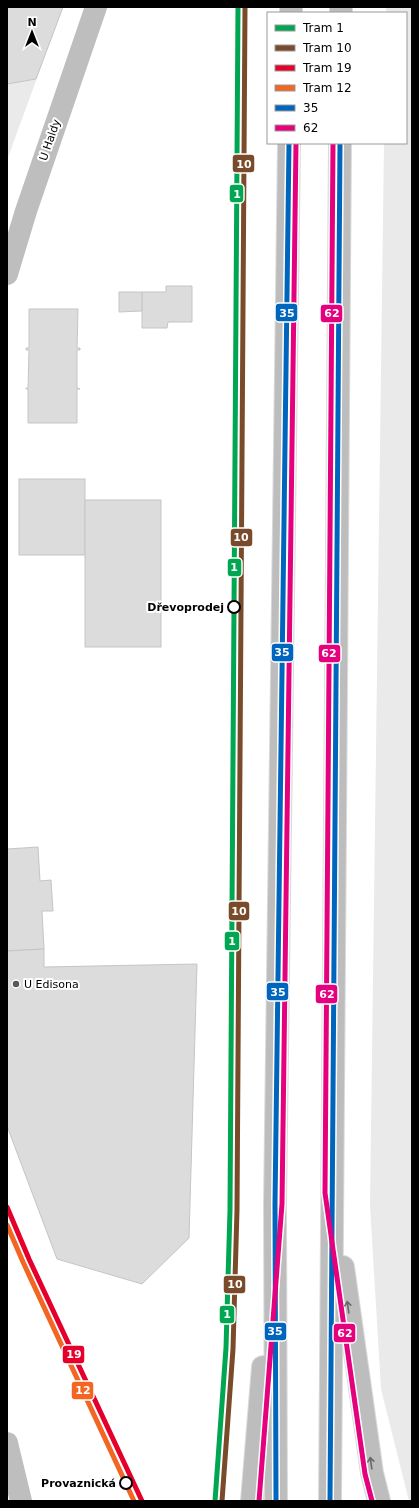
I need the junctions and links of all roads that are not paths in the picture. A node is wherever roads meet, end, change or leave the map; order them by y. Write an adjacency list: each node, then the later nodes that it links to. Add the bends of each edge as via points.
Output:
1 (96, 7): 4 (street, U Haldy)
2 (290, 144): 7 (highway)
3 (340, 144): 6 (highway)
4 (16, 213): 5 (street, U Haldy)
5 (7, 274)
6 (332, 1193): 12 (highway); 13 (highway, one-way to 6, via 372,1473)
7 (276, 1204): 10 (highway); 11 (highway)
8 (7, 1443): 9 (street)
9 (21, 1501)
10 (252, 1501)
11 (276, 1501)
12 (330, 1501)
13 (379, 1501)

